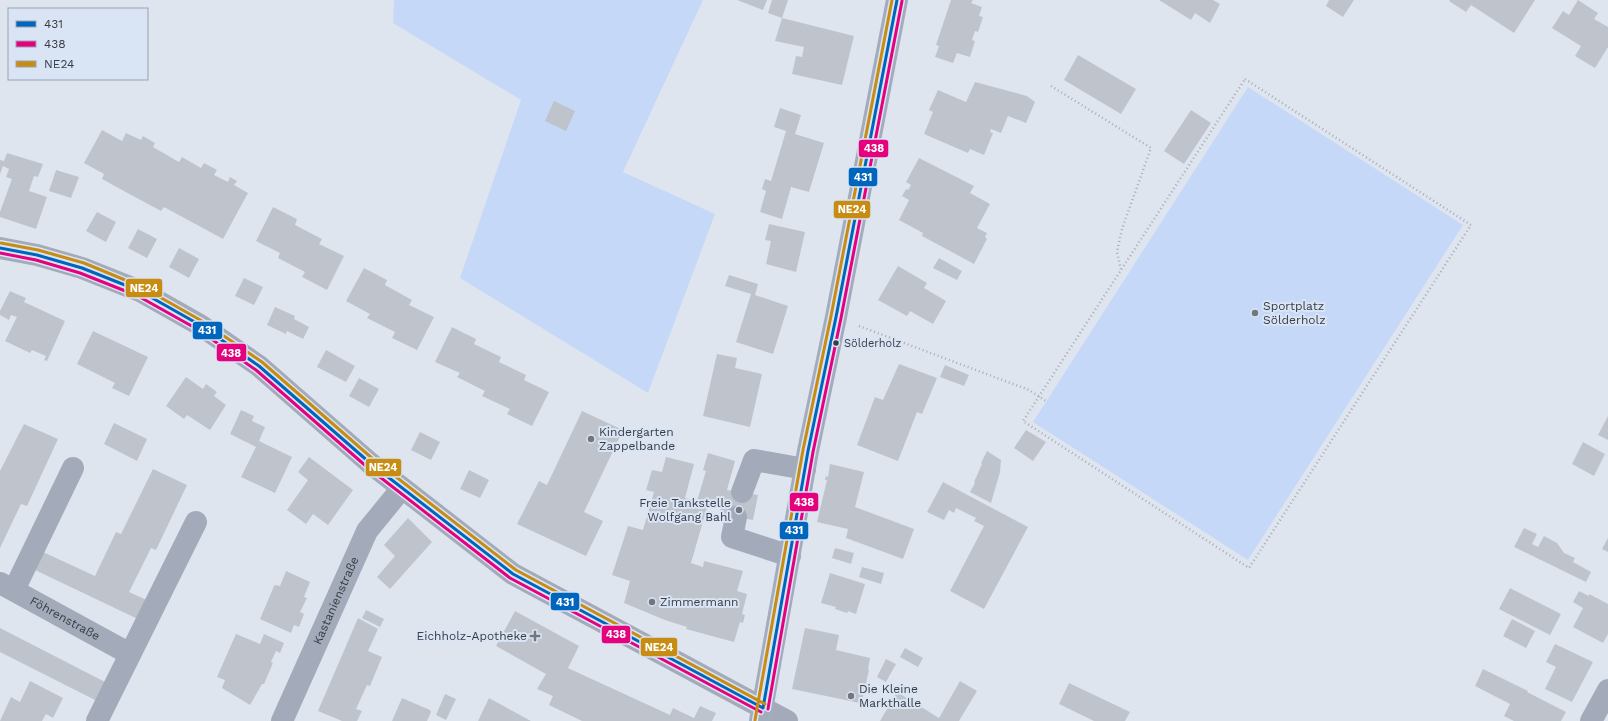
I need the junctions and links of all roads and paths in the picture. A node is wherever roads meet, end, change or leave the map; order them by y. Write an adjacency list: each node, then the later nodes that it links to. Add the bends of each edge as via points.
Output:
1 (897, 0): 5 (main road)
2 (1051, 86): 4 (path, via 1151,148 1122,229 1117,252)
3 (0, 248): 10 (street, via 37,254 82,268 140,291 200,325 259,366)
4 (1121, 271): 6 (path); 6 (path, via 1245,79 1471,225 1249,568 1024,421)
5 (836, 317): 6 (path, via 1029,390); 9 (main road)
6 (1040, 397): 7 (path)
7 (1046, 401)
8 (72, 468): 15 (street)
9 (805, 469): 11 (street, via 754,460); 14 (main road)
10 (402, 488): 18 (street, via 513,574); 20 (street, Kastanienstraße, via 367,531)
11 (742, 492)
12 (736, 517): 14 (street, via 732,537)
13 (196, 522): 16 (street)
14 (790, 556): 18 (main road)
15 (5, 589): 16 (street, Föhrenstraße)
16 (130, 654): 19 (street)
17 (1608, 690): 22 (street)
18 (762, 715): 21 (street)
19 (97, 721)
20 (282, 721)
21 (787, 721)
22 (1591, 721)

